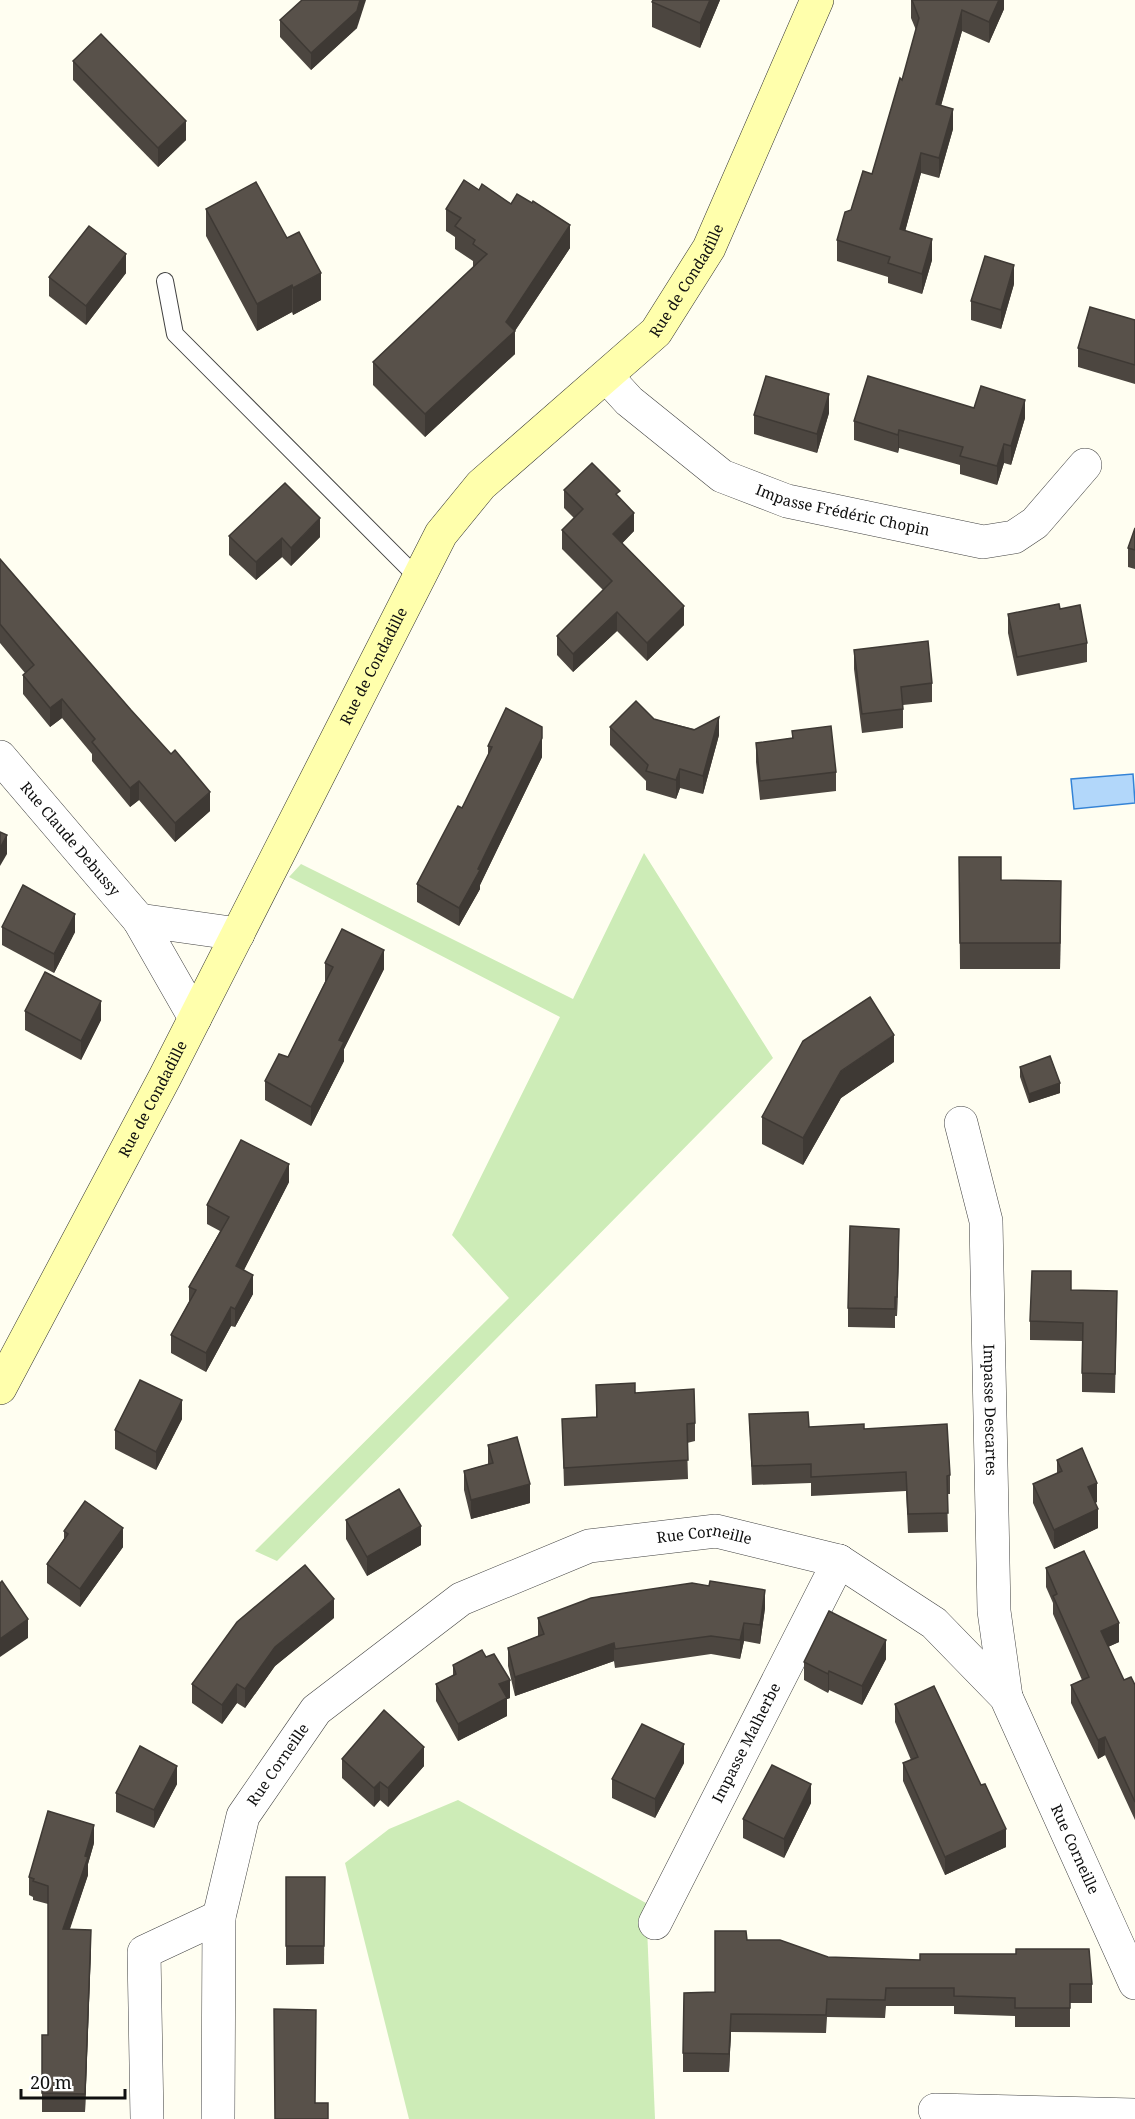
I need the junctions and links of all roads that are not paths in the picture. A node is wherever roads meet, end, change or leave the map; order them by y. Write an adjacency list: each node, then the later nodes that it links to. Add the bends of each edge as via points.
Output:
1 (817, 0): 3 (street, Rue de Condadille, via 709,248 656,332)
2 (165, 281): 5 (lane, via 175,334)
3 (607, 377): 4 (street, Impasse Frédéric Chopin, via 629,401 722,476 787,501 983,542 1014,537 1035,523); 5 (street, Rue de Condadille, via 481,485 441,534)
4 (1085, 465)
5 (418, 578): 8 (street, Rue de Condadille)
6 (0, 757): 7 (street, Rue Claude Debussy)
7 (140, 920): 8 (street); 9 (street, Rue Claude Debussy)
8 (237, 934): 9 (street, Rue de Condadille)
9 (195, 1018): 11 (street, Rue de Condadille)
10 (961, 1123): 13 (street, Impasse Descartes, via 986,1221 994,1611)
11 (4, 1370)
12 (839, 1561): 13 (street, Rue Corneille, via 934,1623); 14 (street, Rue Corneille, via 716,1531 589,1546 461,1599 316,1710 243,1816); 15 (street, Impasse Malherbe)
13 (1006, 1697): 16 (street, Rue Corneille)
14 (219, 1917): 19 (street, via 144,1952); 20 (street, Rue Corneille)
15 (655, 1923)
16 (1135, 1983)
17 (935, 2110): 18 (street)
18 (1135, 2115)
19 (147, 2119)
20 (218, 2119)

